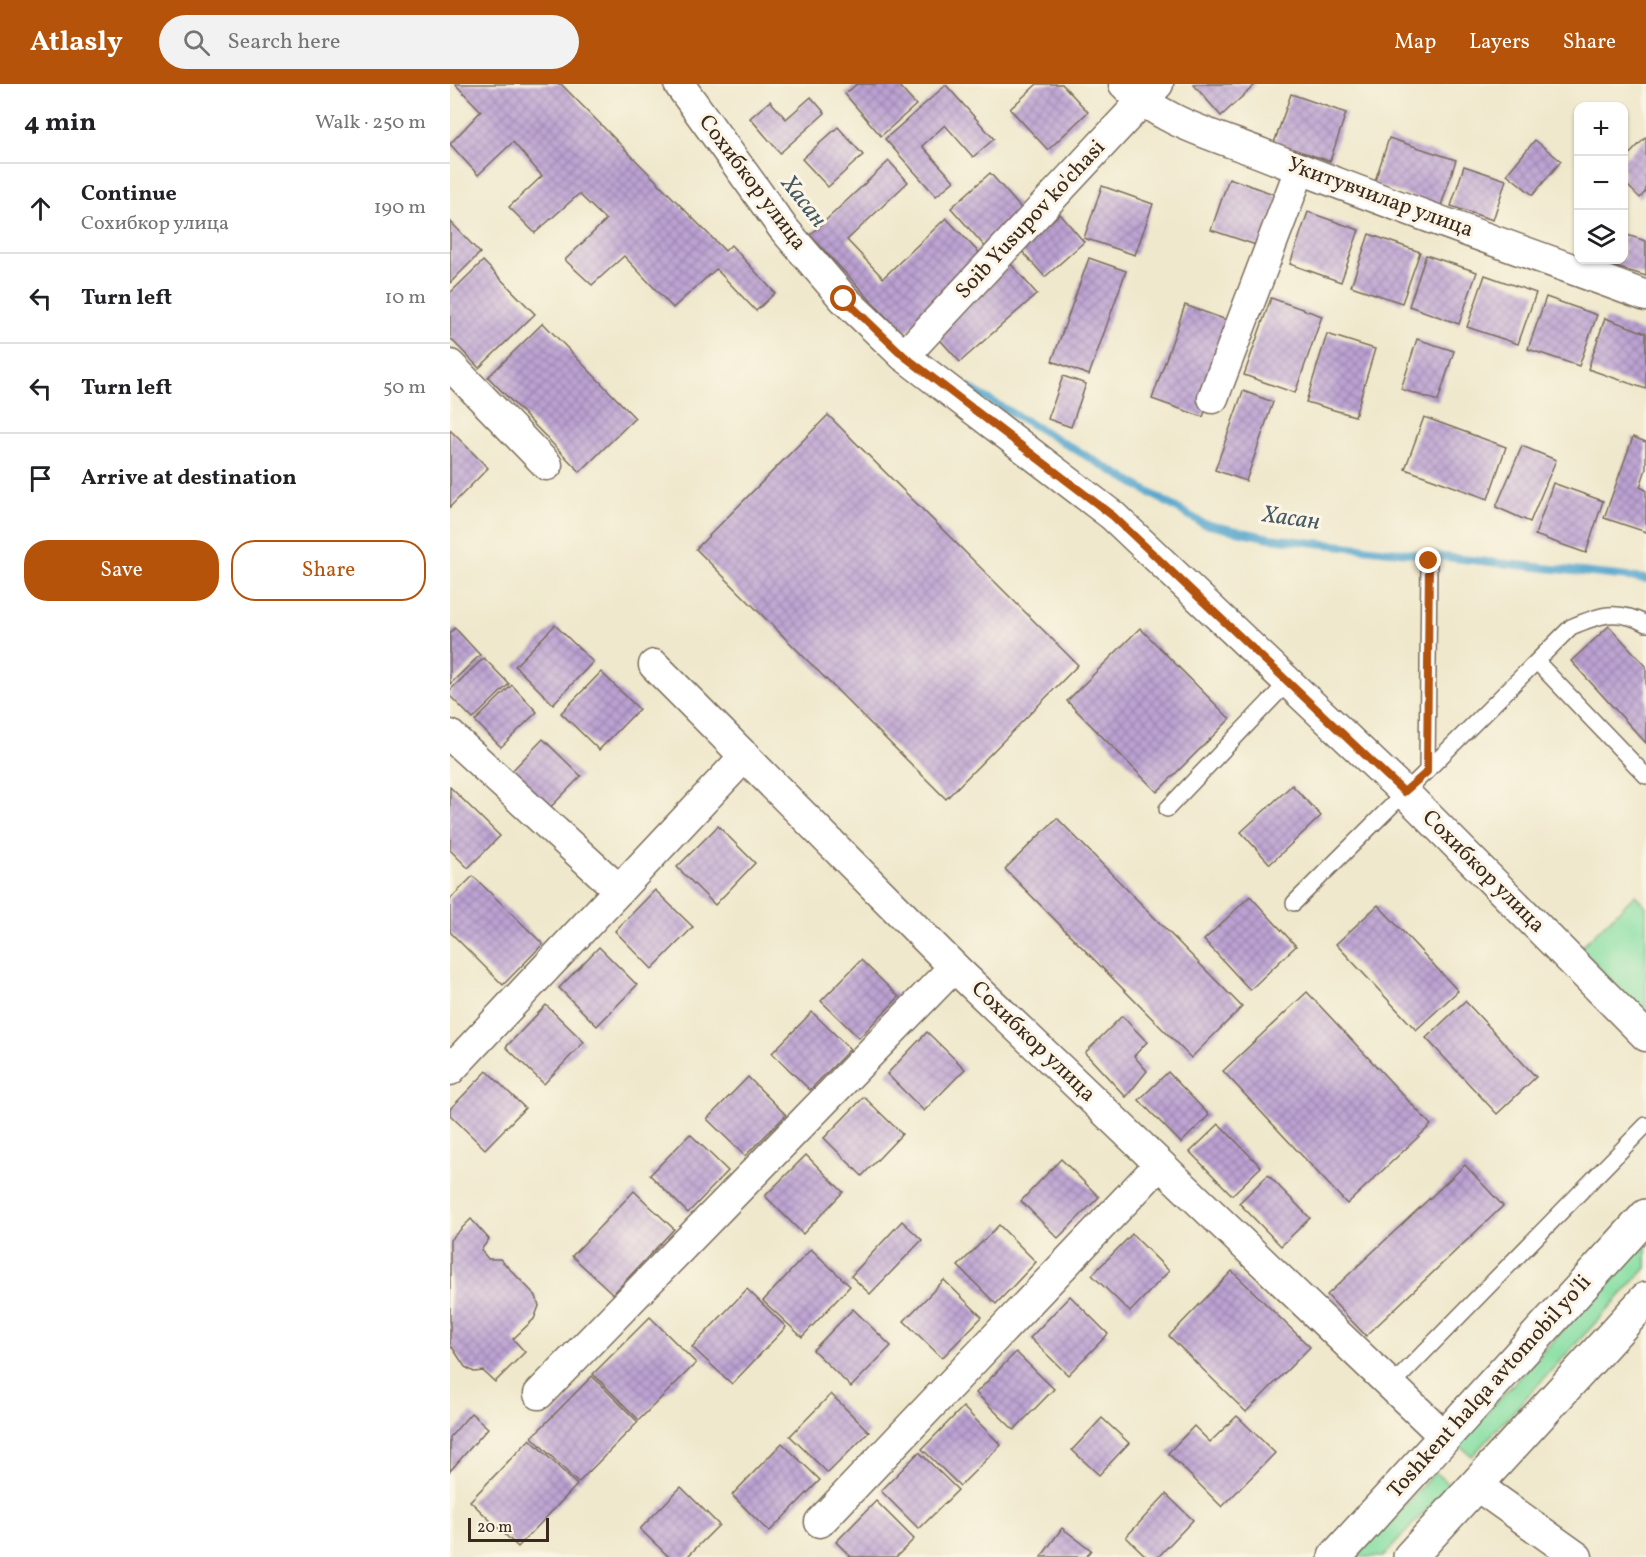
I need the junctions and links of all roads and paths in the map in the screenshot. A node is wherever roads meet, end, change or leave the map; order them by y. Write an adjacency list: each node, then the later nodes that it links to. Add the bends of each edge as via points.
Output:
1 (680, 84): 5 (street, Сохибкор улица, via 783,228 844,299)
2 (1141, 90): 3 (street, Укитувчилар улица, via 1174,119); 5 (street, Soib Yusupov ko'chasi)
3 (1300, 169): 4 (street, Укитувчилар улица); 7 (street)
4 (1646, 296)
5 (904, 356): 13 (street, Сохибкор улица, via 1113,516)
6 (450, 365): 8 (street)
7 (1213, 398)
8 (547, 465)
9 (1429, 561): 16 (lane)
10 (1646, 624): 11 (lane, via 1633,617 1602,614 1571,627)
11 (1537, 662): 16 (lane); 17 (lane)
12 (654, 665): 15 (street, Сохибкор улица)
13 (1288, 682): 18 (street, Сохибкор улица); 19 (lane)
14 (450, 735): 20 (street)
15 (745, 756): 20 (street); 22 (street, Сохибкор улица)
16 (1427, 772): 18 (lane)
17 (1646, 776)
18 (1404, 792): 21 (lane); 23 (street, Сохибкор улица)
19 (1167, 809)
20 (619, 890): 24 (street)
21 (1294, 903)
22 (954, 967): 26 (street, Сохибкор улица); 30 (street)
23 (1646, 1036)
24 (450, 1070)
25 (1646, 1125): 29 (lane)
26 (1159, 1165): 29 (street, Сохибкор улица); 33 (street)
27 (1646, 1216): 31 (highway, Toshkent halqa avtomobil yo'li)
28 (1646, 1299): 32 (highway)
29 (1391, 1386): 31 (street, Сохибкор улица)
30 (539, 1394)
31 (1444, 1437): 34 (highway, Toshkent halqa avtomobil yo'li)
32 (1476, 1485): 35 (highway); 36 (street)
33 (820, 1522)
34 (1335, 1557)
35 (1410, 1557)
36 (1577, 1557)

